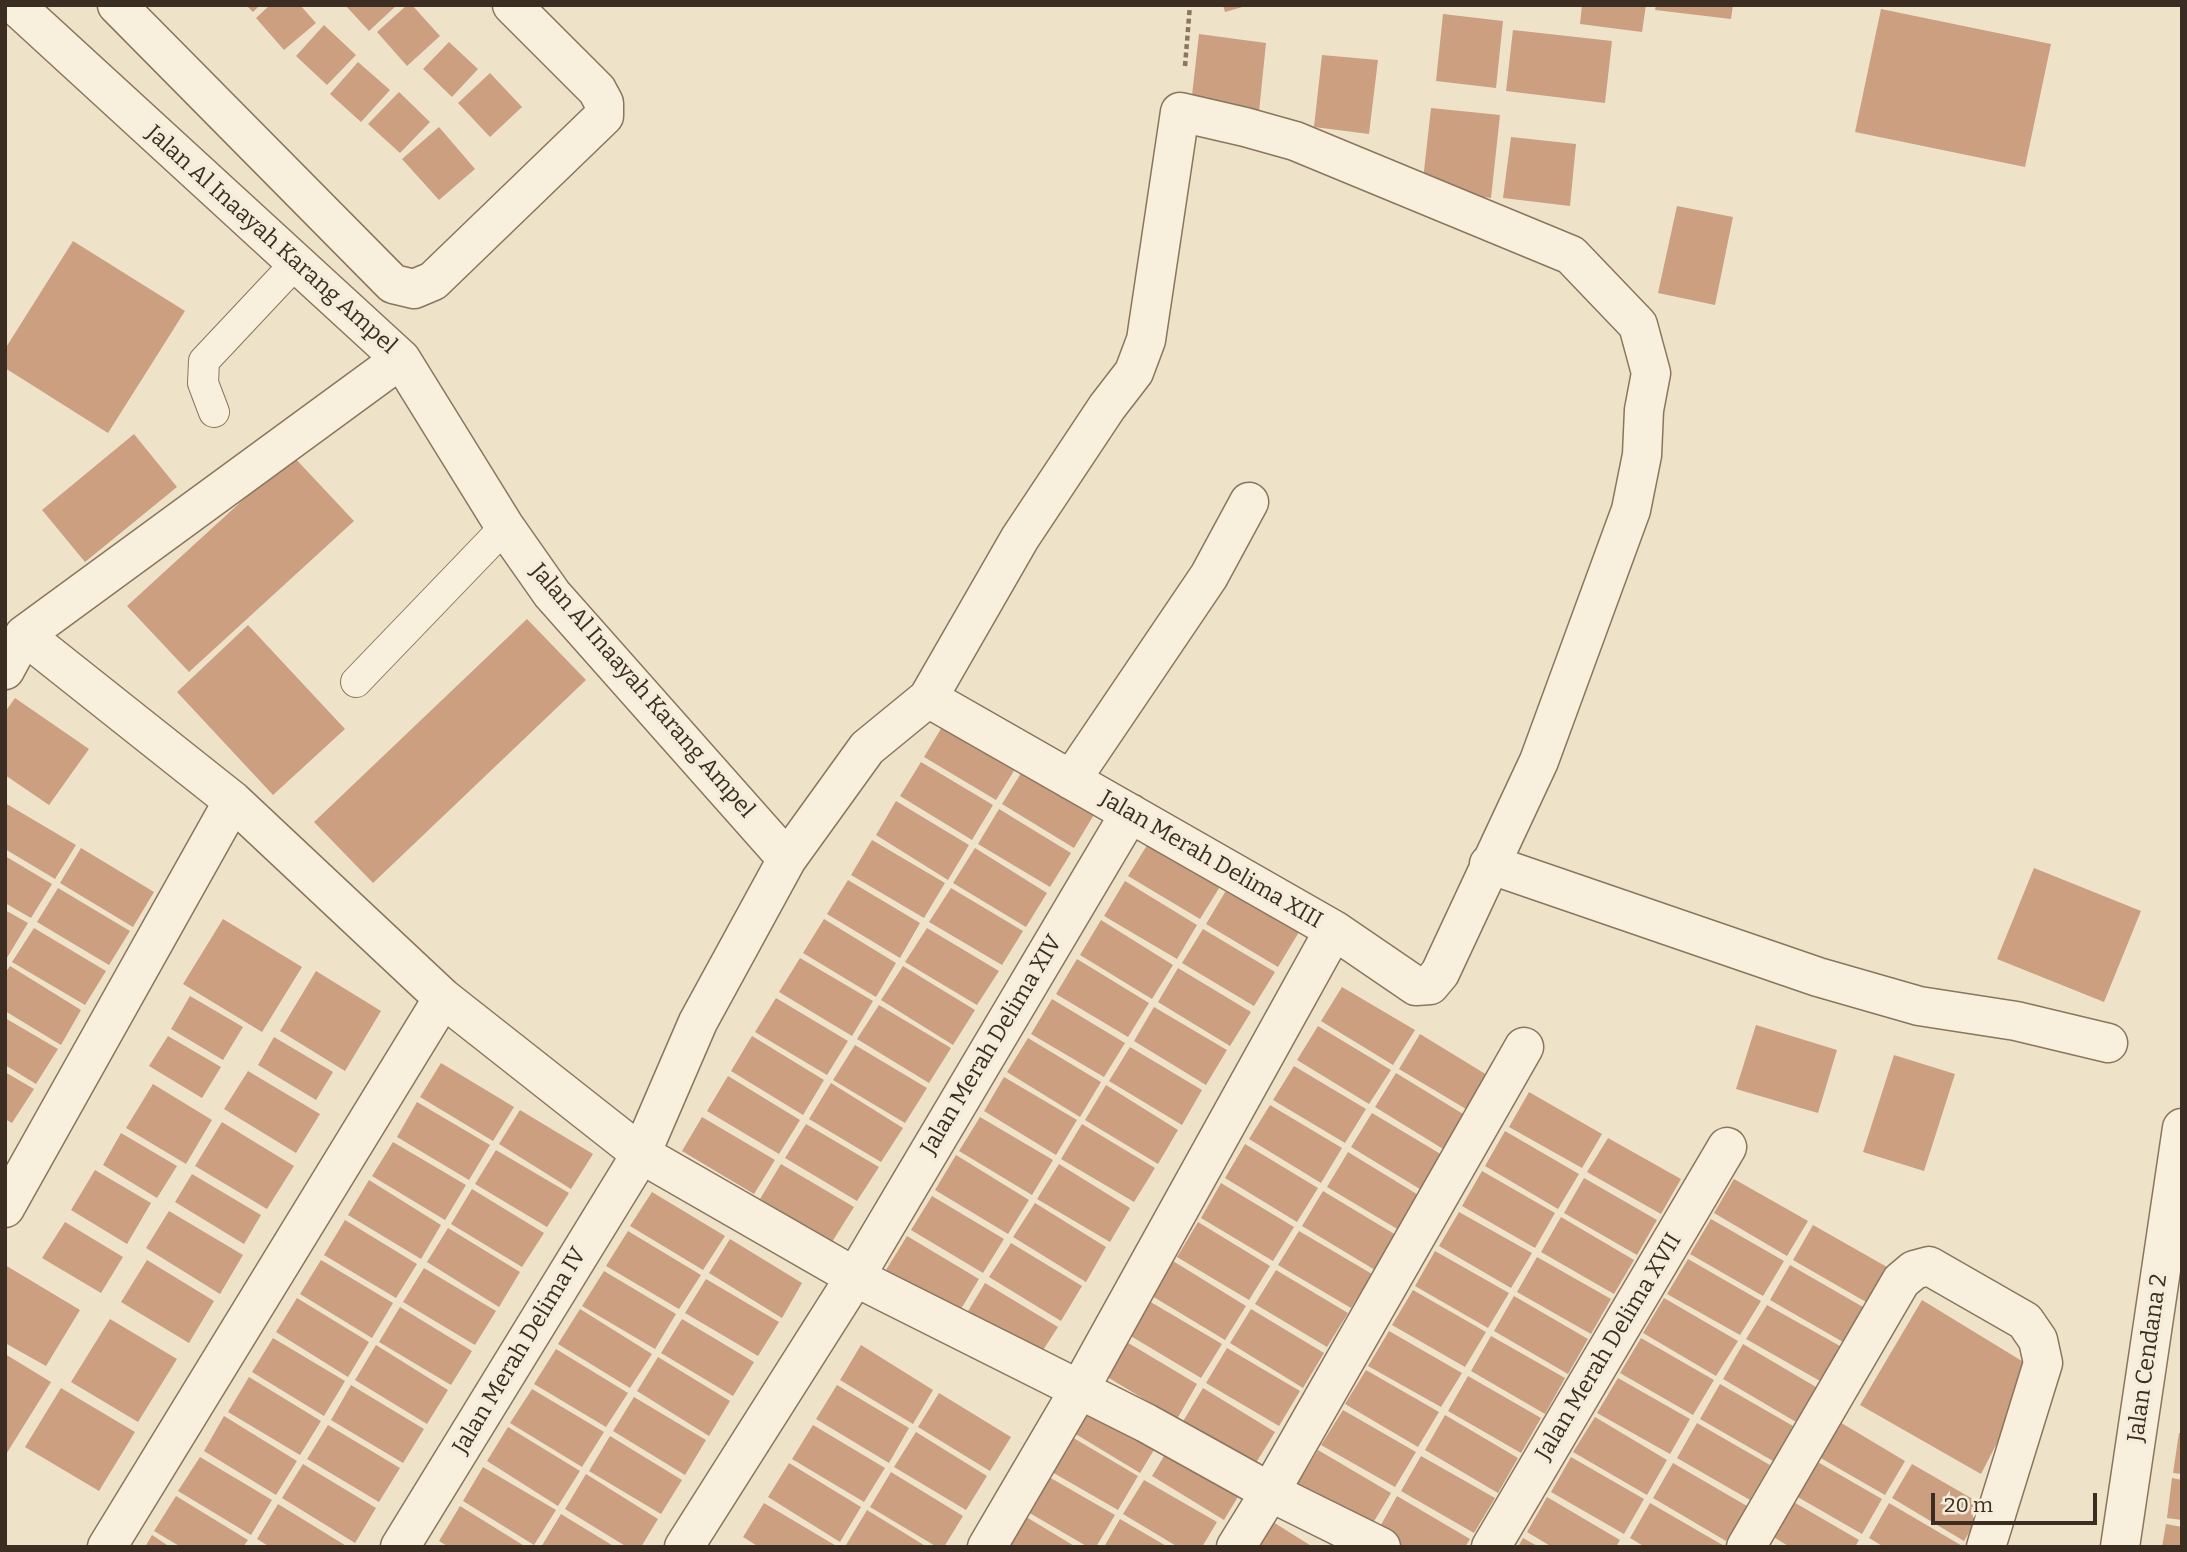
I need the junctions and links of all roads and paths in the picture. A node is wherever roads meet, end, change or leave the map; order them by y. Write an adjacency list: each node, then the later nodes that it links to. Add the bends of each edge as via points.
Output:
1 (15, 5): 6 (street, Jalan Al Inaayah Karang Ampel)
2 (117, 5): 3 (street, via 393,284 414,289 433,281 604,116 597,90)
3 (512, 5)
4 (1190, 5): 5 (path)
5 (1180, 112): 14 (street, via 1146,340 1134,372 1020,538); 19 (street, Jalan Merah Delima XIII, via 1295,141 1572,255 1638,325 1651,373 1631,510 1539,761)
6 (296, 263): 7 (street, Jalan Al Inaayah Karang Ampel); 8 (lane, via 204,361 203,383)
7 (401, 359): 10 (street, Jalan Al Inaayah Karang Ampel); 11 (street)
8 (214, 412)
9 (1250, 502): 15 (street, via 1209,576)
10 (505, 527): 13 (lane); 18 (street, Jalan Al Inaayah Karang Ampel, via 552,594)
11 (24, 635): 12 (street); 16 (street)
12 (5, 670)
13 (356, 681)
14 (928, 698): 15 (street, Jalan Merah Delima XIII); 18 (street, via 867,748)
15 (1071, 780): 17 (street, Jalan Merah Delima XIII)
16 (233, 801): 21 (street); 27 (street)
17 (1130, 813): 20 (street, Jalan Merah Delima XIII); 28 (street, Jalan Merah Delima XIV)
18 (787, 859): 26 (street, via 698,1022)
19 (1489, 864): 20 (street, Jalan Merah Delima XIII, via 1440,973 1430,985 1416,986); 22 (street, via 1919,1006 2016,1021)
20 (1334, 930): 29 (street)
21 (443, 998): 26 (street); 31 (street)
22 (2108, 1043)
23 (1524, 1047): 30 (street)
24 (2182, 1128): 40 (street, Jalan Cendana 2)
25 (1727, 1147): 37 (street, Jalan Merah Delima XVII)
26 (640, 1154): 28 (street); 32 (street, Jalan Merah Delima IV)
27 (5, 1208)
28 (855, 1277): 29 (street); 33 (street, Jalan Merah Delima XIV)
29 (1079, 1390): 30 (street); 34 (street)
30 (1270, 1492): 35 (street); 36 (street)
31 (107, 1547)
32 (400, 1547)
33 (684, 1547)
34 (987, 1547)
35 (1236, 1547)
36 (1381, 1547)
37 (1491, 1547)
38 (1746, 1547): 39 (street, via 1901,1281 1914,1270 1929,1266 2025,1321 2038,1340 2043,1363)
39 (1986, 1547)
40 (2120, 1547)

